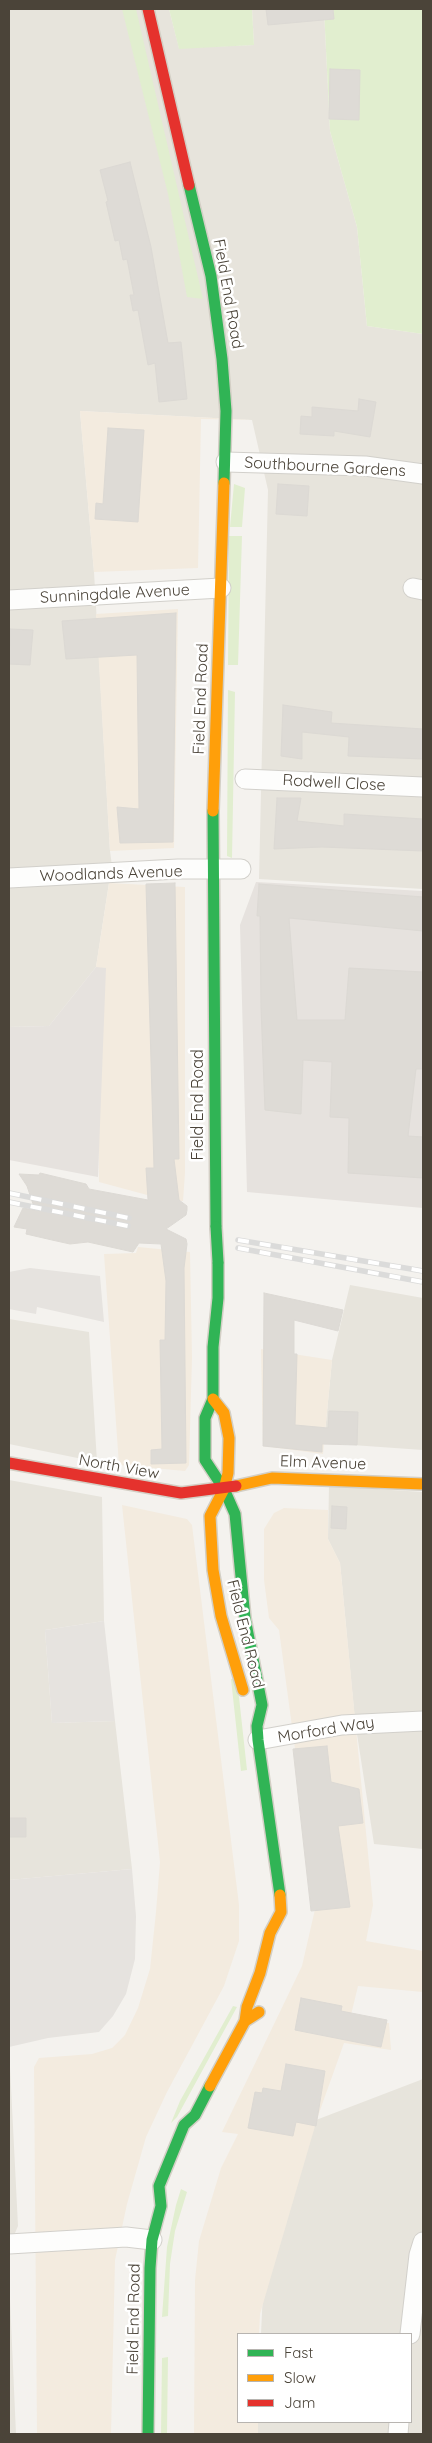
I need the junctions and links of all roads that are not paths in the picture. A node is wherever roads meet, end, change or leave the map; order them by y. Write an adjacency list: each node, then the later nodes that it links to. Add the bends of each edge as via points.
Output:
1 (148, 9): 2 (street, Field End Road, via 211,276 222,359)
2 (226, 462): 3 (street, Southbourne Gardens, via 365,466); 4 (street, Field End Road)
3 (423, 474)
4 (221, 588): 5 (street, Sunningdale Avenue); 8 (street, Field End Road)
5 (9, 600)
6 (245, 779): 7 (street, Rodwell Close)
7 (423, 787)
8 (213, 869): 9 (street, Woodlands Avenue); 10 (street, Woodlands Avenue); 11 (street, Field End Road, bridge, via 218,1262)
9 (241, 869)
10 (9, 878)
11 (213, 1400): 14 (street, Field End Road, via 224,1412 228,1431 228,1473); 14 (street, Field End Road, via 205,1418 205,1460)
12 (9, 1463): 14 (street, North View, via 167,1492)
13 (423, 1484): 14 (street, Elm Avenue, via 272,1478)
14 (224, 1489): 15 (street, Field End Road, via 210,1516 213,1570 218,1603); 18 (street, Field End Road, via 235,1514 246,1618 262,1706)
15 (245, 1701)
16 (249, 1716): 18 (street)
17 (423, 1721): 18 (street, Morford Way, via 342,1724)
18 (258, 1733): 19 (street, Field End Road)
19 (281, 1912): 20 (street, Field End Road); 22 (street, Field End Road, via 270,1933)
20 (285, 1928)
21 (266, 1999): 22 (street, Field End Road, via 260,2011)
22 (245, 2021): 23 (street, Field End Road)
23 (195, 2115): 24 (street, Field End Road); 26 (street, Field End Road, via 184,2125 163,2173 159,2186)
24 (194, 2135)
25 (173, 2190): 26 (street, Field End Road)
26 (161, 2206): 27 (street, Field End Road)
27 (152, 2240): 29 (street, via 126,2237); 31 (street, Field End Road)
28 (423, 2242): 30 (street)
29 (9, 2244)
30 (410, 2333)
31 (148, 2434)

